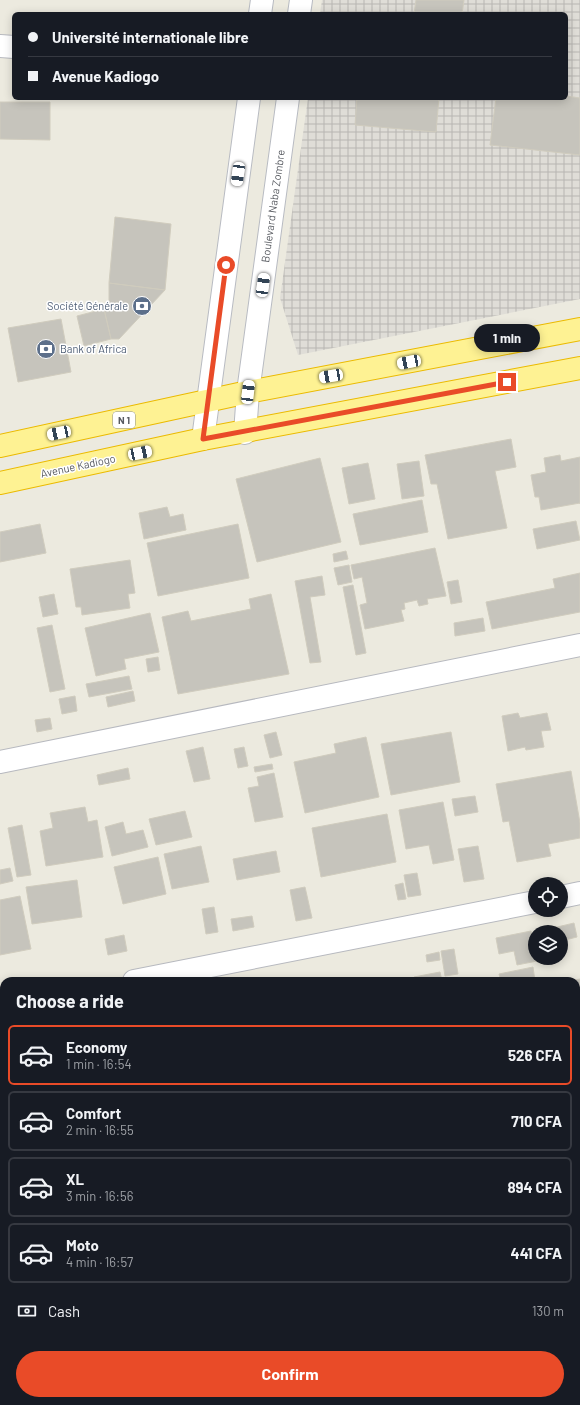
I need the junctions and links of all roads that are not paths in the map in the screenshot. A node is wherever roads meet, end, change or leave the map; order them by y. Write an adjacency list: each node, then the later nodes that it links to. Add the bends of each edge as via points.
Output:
1 (262, 0): 3 (street)
2 (301, 0): 4 (street)
3 (260, 12)
4 (299, 12)
5 (0, 46): 6 (street)
6 (12, 47)
7 (249, 100): 12 (street)
8 (288, 100): 11 (street, Boulevard Naba Zombre)
9 (580, 329): 11 (highway, N 1)
10 (580, 368): 13 (highway, Avenue Kadiogo)
11 (248, 392): 12 (highway, N 1); 13 (street, Boulevard Naba Zombre)
12 (207, 402): 14 (street); 15 (highway, N 1)
13 (245, 433): 14 (highway, Avenue Kadiogo)
14 (203, 439): 16 (highway, Avenue Kadiogo)
15 (0, 446)
16 (0, 483)
17 (580, 645): 18 (street)
18 (0, 762)
19 (580, 893): 20 (street)
20 (568, 896)
21 (528, 903): 22 (street)
22 (154, 977)

